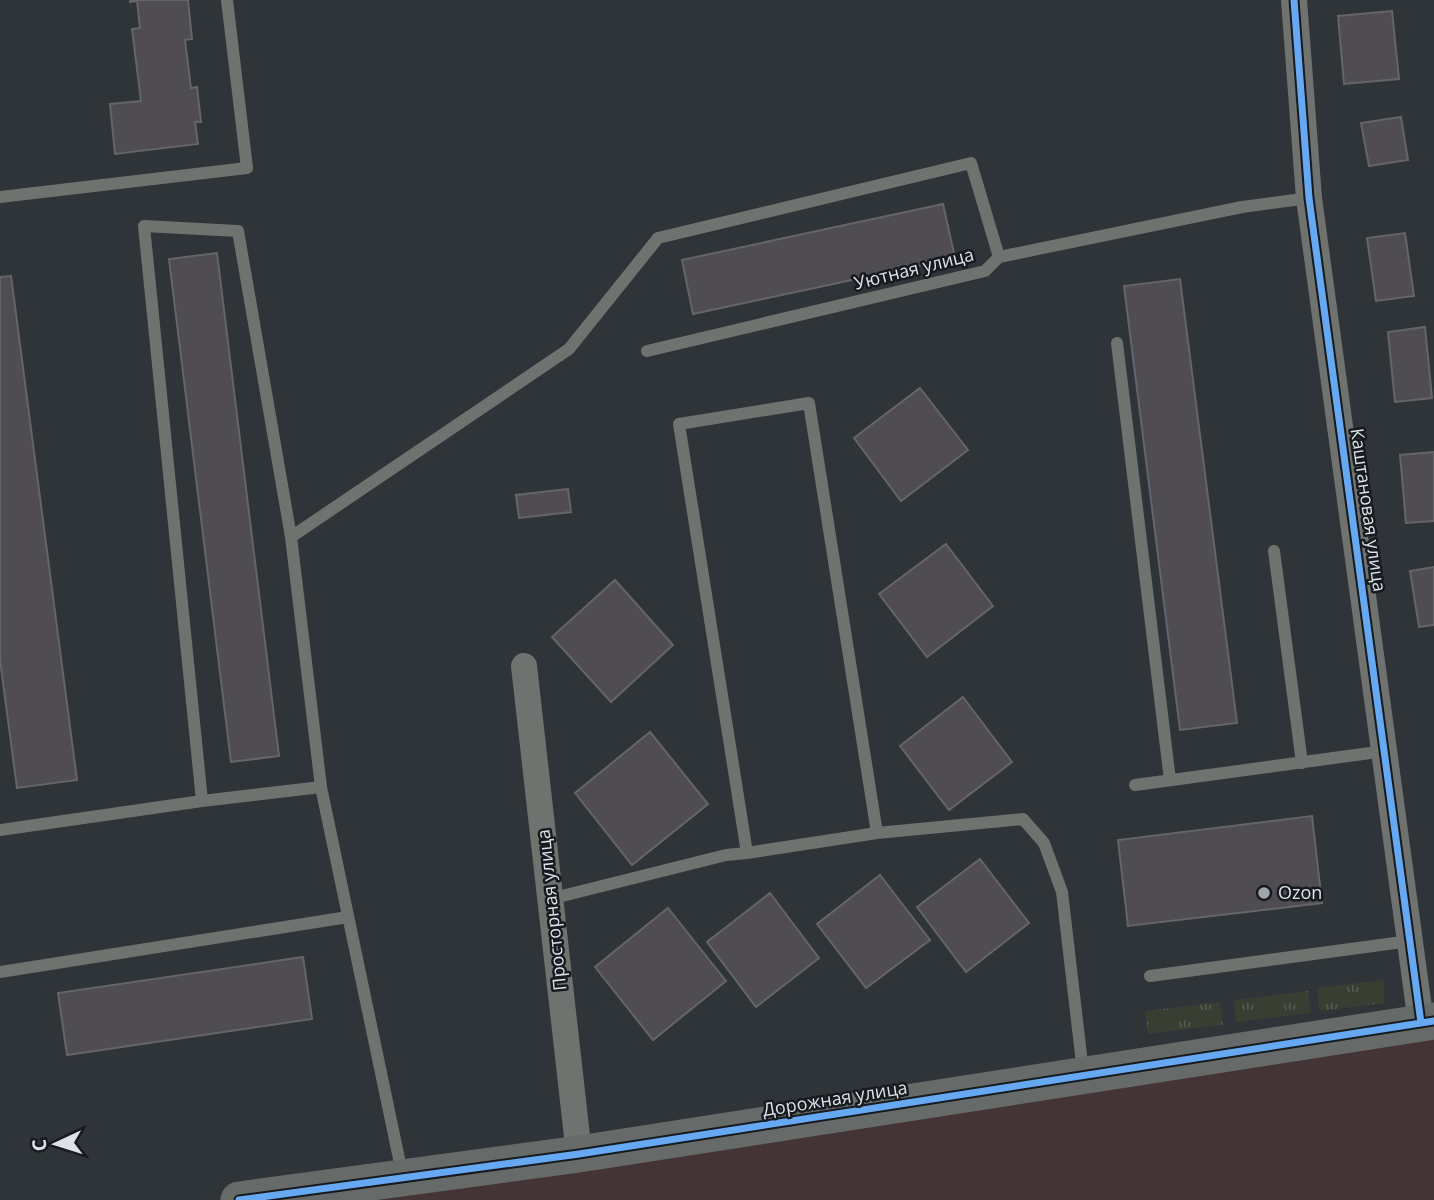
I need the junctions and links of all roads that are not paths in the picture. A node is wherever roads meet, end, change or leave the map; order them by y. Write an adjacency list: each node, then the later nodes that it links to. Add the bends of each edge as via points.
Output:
1 (227, 0): 3 (lane, via 247,168)
2 (1294, 0): 4 (street, Каштановая улица)
3 (0, 197)
4 (1309, 198): 5 (lane, Уютная улица, via 1242,207); 11 (street, Каштановая улица)
5 (999, 257): 7 (lane, Уютная улица, via 985,271); 8 (lane, via 971,163 658,238 569,349)
6 (1117, 343): 13 (lane)
7 (647, 351)
8 (291, 537): 15 (lane); 16 (lane, via 238,231 144,226)
9 (1274, 551): 12 (lane)
10 (524, 666): 20 (street, Просторная улица)
11 (1385, 751): 12 (lane); 22 (street, Каштановая улица)
12 (1302, 763): 13 (lane)
13 (1170, 780): 14 (lane)
14 (1135, 785)
15 (321, 787): 16 (lane); 21 (lane)
16 (202, 801): 17 (lane)
17 (0, 830)
18 (877, 833): 19 (lane); 19 (lane, via 809,403 770,409 678,424); 26 (lane, via 1023,819 1044,843 1062,892)
19 (747, 853): 20 (lane)
20 (550, 898): 27 (street, Просторная улица)
21 (348, 917): 23 (lane); 28 (lane)
22 (1410, 941): 24 (lane); 25 (street, Каштановая улица)
23 (0, 972)
24 (1150, 976)
25 (1428, 1022): 26 (street, Дорожная улица)
26 (1083, 1077): 27 (street, Дорожная улица)
27 (579, 1154): 28 (street, Дорожная улица)
28 (402, 1177): 29 (street, Дорожная улица)
29 (239, 1200)

